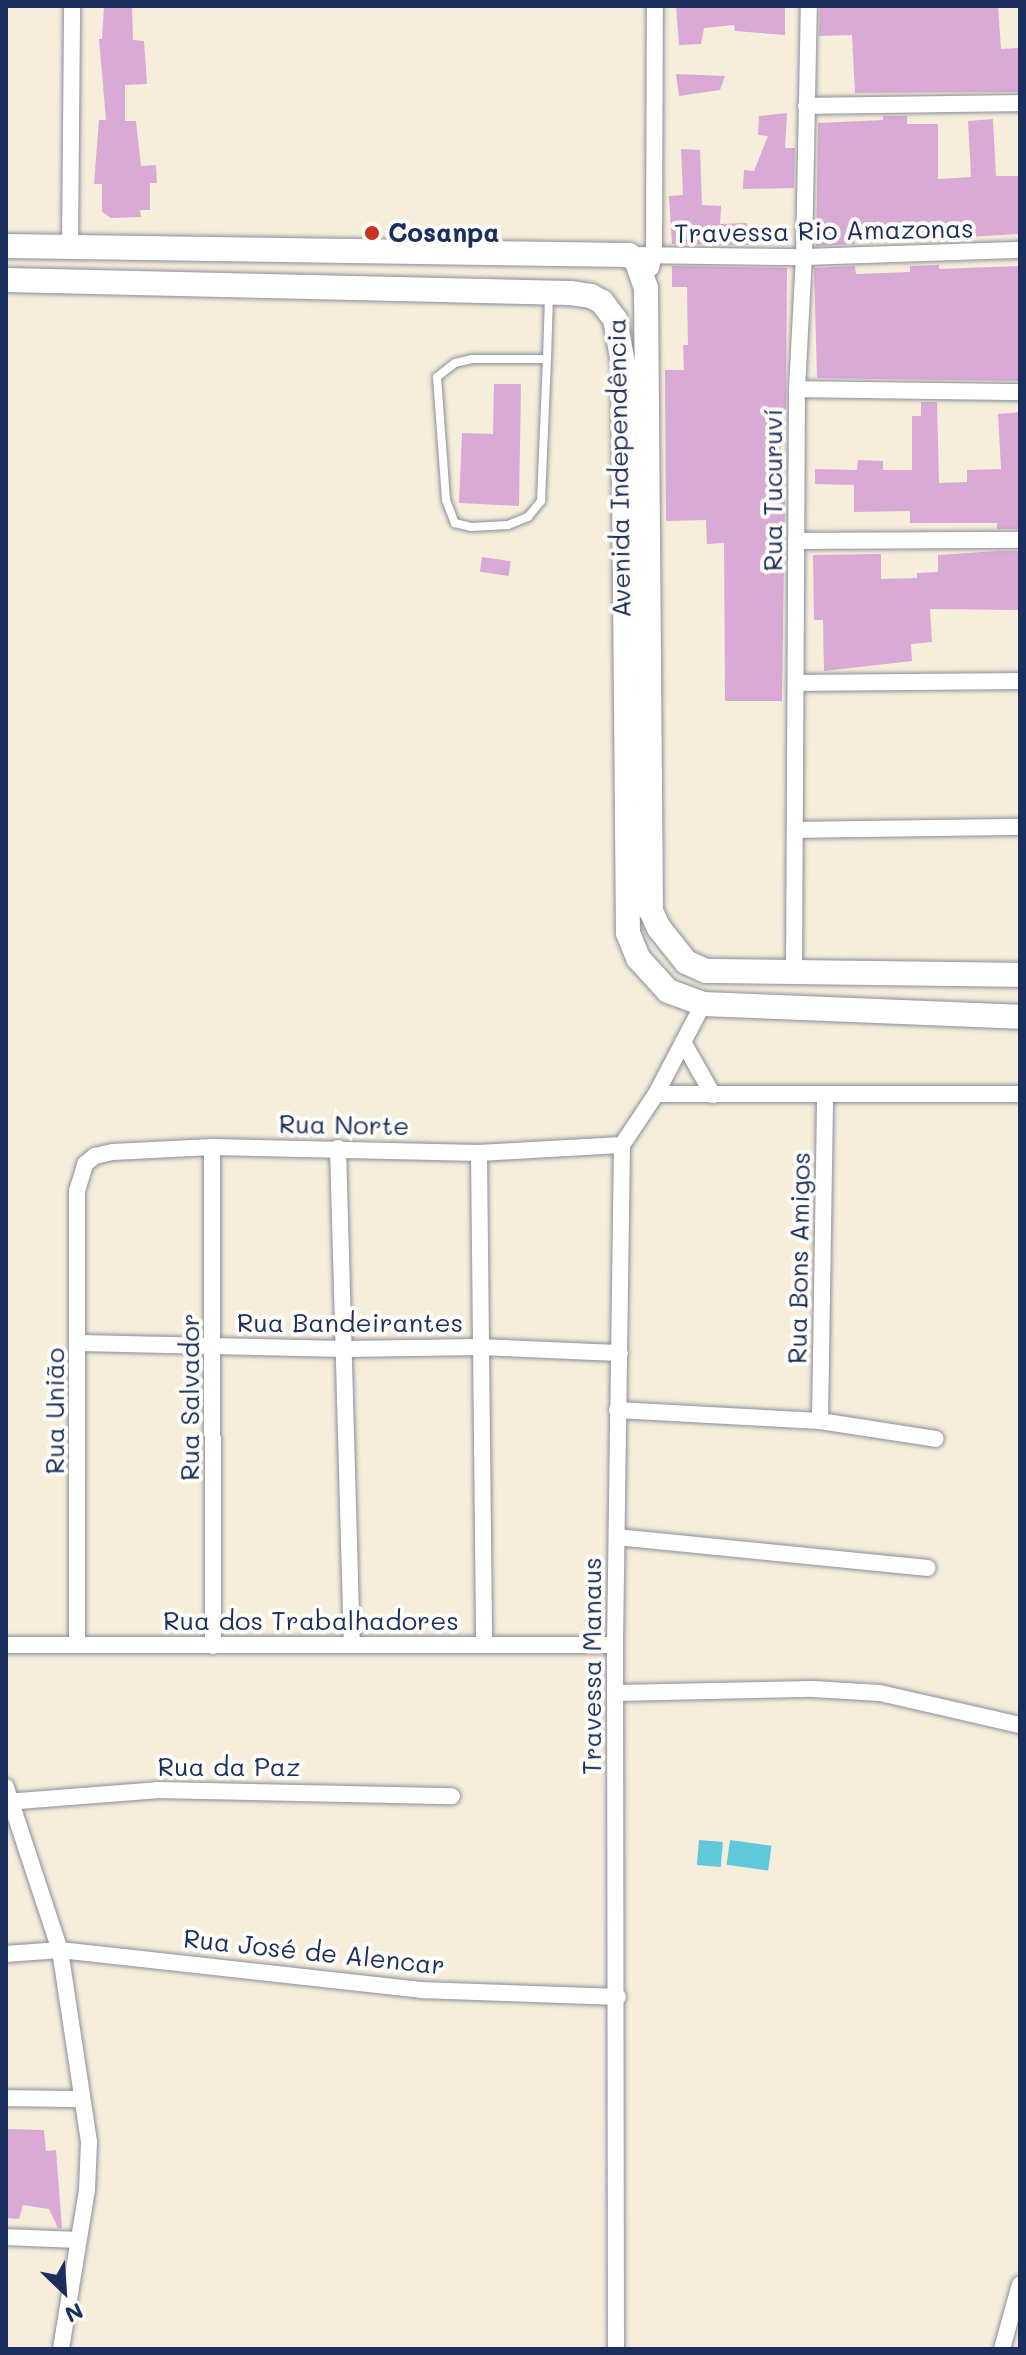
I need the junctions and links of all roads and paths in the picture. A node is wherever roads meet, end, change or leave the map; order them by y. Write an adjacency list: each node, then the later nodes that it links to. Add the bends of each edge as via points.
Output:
1 (72, 6): 7 (street)
2 (655, 6): 11 (street)
3 (809, 6): 5 (street, Rua Tucuruví)
4 (1020, 103): 5 (street)
5 (806, 106): 10 (street, Rua Tucuruví)
6 (6, 246): 7 (main road)
7 (70, 246): 9 (main road); 12 (main road, via 51,262)
8 (1020, 250): 10 (street, Travessa Rio Amazonas)
9 (629, 255): 11 (street, Travessa Rio Amazonas); 14 (main road, Avenida Independência)
10 (804, 257): 11 (street, Travessa Rio Amazonas); 17 (street, Rua Tucuruví)
11 (654, 258): 14 (street)
12 (6, 271)
13 (6, 280): 15 (main road, Avenida Independência)
14 (646, 288): 25 (main road, Avenida Independência, via 651,911 673,949 706,971)
15 (549, 293): 16 (lane); 27 (main road, Avenida Independência, via 591,296 615,319 624,379 628,933 650,976 668,991)
16 (547, 359): 16 (lane, via 541,501 528,517 508,525 455,523 446,500 437,377 455,363 472,359)
17 (797, 389): 18 (street); 20 (street, Rua Tucuruví)
18 (1020, 392)
19 (1020, 540): 20 (street)
20 (797, 541): 22 (street, Rua Tucuruví)
21 (1020, 681): 22 (street)
22 (796, 683): 24 (street, Rua Tucuruví)
23 (1020, 827): 24 (street)
24 (796, 830): 25 (street, Rua Tucuruví)
25 (794, 974): 26 (main road, Avenida Independência)
26 (1020, 975)
27 (703, 1004): 28 (main road, Avenida Independência); 29 (street)
28 (1020, 1017)
29 (683, 1042): 30 (street); 32 (street)
30 (656, 1094): 32 (street); 34 (street)
31 (1020, 1094): 33 (street)
32 (713, 1095): 33 (street)
33 (825, 1096): 45 (street, Rua Bons Amigos)
34 (622, 1145): 37 (street, Rua Norte); 43 (street, Travessa Manaus)
35 (212, 1147): 36 (street, Rua Norte); 38 (street, Rua Norte, via 104,1154 85,1164); 41 (street, Rua Salvador)
36 (338, 1148): 37 (street, Rua Norte); 42 (street)
37 (479, 1153): 40 (street)
38 (78, 1179): 39 (street, Rua União)
39 (80, 1343): 41 (street, Rua Bandeirantes); 49 (street, Rua União)
40 (480, 1347): 42 (street, Rua Bandeirantes); 43 (street, Rua Bandeirantes); 52 (street)
41 (214, 1348): 42 (street, Rua Bandeirantes); 54 (street, Rua Salvador)
42 (344, 1349): 50 (street)
43 (620, 1353): 44 (street, Travessa Manaus)
44 (617, 1410): 45 (street); 47 (street, Travessa Manaus)
45 (820, 1421): 46 (street)
46 (936, 1439)
47 (617, 1537): 48 (street); 53 (street, Travessa Manaus)
48 (927, 1568)
49 (77, 1644): 51 (street, Rua dos Trabalhadores); 54 (street, Rua dos Trabalhadores)
50 (352, 1644): 52 (street, Rua dos Trabalhadores); 54 (street, Rua dos Trabalhadores)
51 (6, 1645)
52 (484, 1645): 53 (street, Rua dos Trabalhadores)
53 (615, 1645): 55 (street, Travessa Manaus)
54 (213, 1646)
55 (616, 1693): 56 (street, via 880,1693); 61 (street, Travessa Manaus)
56 (1020, 1725)
57 (452, 1796): 58 (street, Rua da Paz, via 157,1790)
58 (7, 1797): 59 (street)
59 (60, 1950): 60 (street, Rua José de Alencar); 61 (street, Rua José de Alencar, via 421,1990); 63 (street)
60 (6, 1954)
61 (618, 1997): 68 (street, Travessa Manaus)
62 (6, 2098): 63 (street)
63 (82, 2099): 65 (street, via 89,2142)
64 (6, 2237): 65 (street)
65 (77, 2240): 67 (street)
66 (1020, 2284): 69 (street)
67 (61, 2349)
68 (616, 2349)
69 (1002, 2349)

